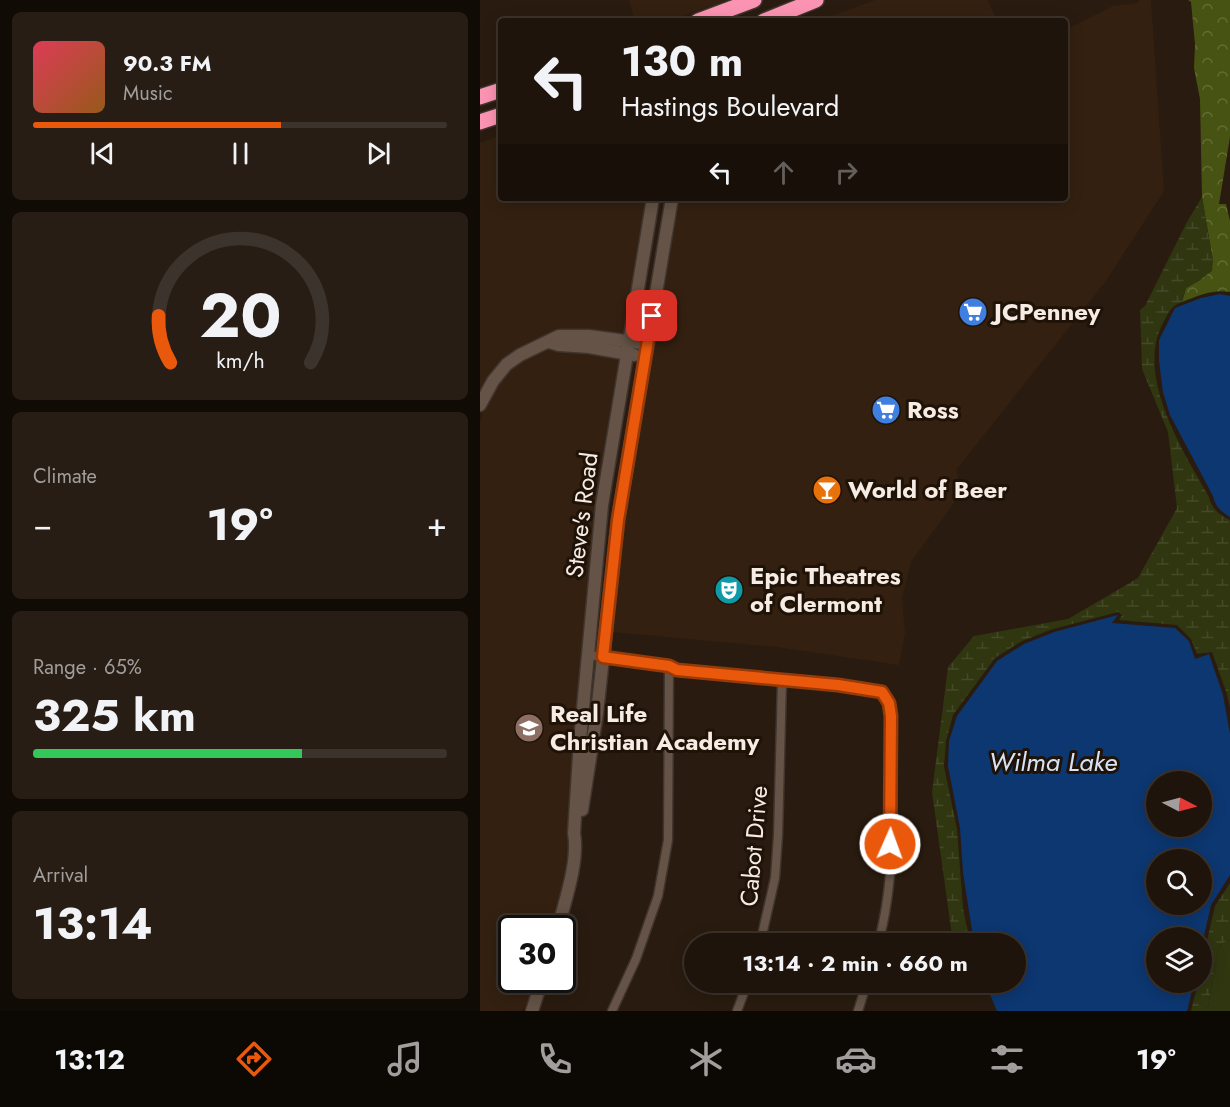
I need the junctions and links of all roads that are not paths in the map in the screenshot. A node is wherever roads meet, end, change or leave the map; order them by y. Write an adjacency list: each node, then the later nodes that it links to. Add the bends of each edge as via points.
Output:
1 (754, 0): 3 (highway)
2 (816, 0): 4 (highway)
3 (706, 18)
4 (771, 18)
5 (498, 91): 6 (highway)
6 (480, 97)
7 (498, 116): 8 (highway)
8 (480, 122)
9 (652, 201): 12 (street, Steve's Road)
10 (672, 201): 11 (street, Steve's Road)
11 (648, 344): 12 (street); 13 (street, Steve's Road)
12 (628, 347): 13 (street); 14 (street, via 575,335 559,336 507,364); 15 (street, Steve's Road, via 602,505)
13 (645, 357): 16 (street, Steve's Road, via 618,520)
14 (480, 405)
15 (588, 655): 16 (street); 19 (street, Steve's Road)
16 (603, 657): 17 (street); 19 (street, Steve's Road, via 596,724)
17 (669, 666): 18 (street); 27 (street, via 668,840 658,896 636,960)
18 (782, 680): 21 (street, Cabot Drive, via 776,867); 22 (street, via 882,692 889,703 892,824)
19 (575, 840): 20 (street, Steve's Road)
20 (561, 915)
21 (763, 933)
22 (880, 933)
23 (538, 993): 26 (street)
24 (744, 993): 28 (street)
25 (864, 993): 29 (street)
26 (532, 1011)
27 (612, 1011)
28 (737, 1011)
29 (858, 1011)

